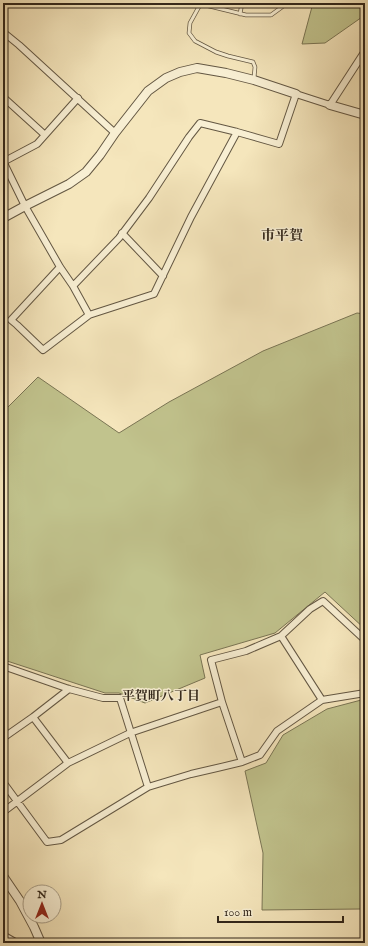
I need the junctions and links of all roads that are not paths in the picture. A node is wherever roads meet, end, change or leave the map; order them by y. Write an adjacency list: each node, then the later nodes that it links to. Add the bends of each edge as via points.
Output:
1 (242, 3): 4 (lane)
2 (282, 3): 4 (lane, via 282,7 271,15)
3 (201, 4): 4 (lane); 7 (lane, via 190,23 189,33 195,41 216,52 253,62)
4 (240, 14)
5 (3, 32): 10 (street)
6 (365, 51): 11 (street)
7 (254, 80): 8 (street); 13 (street, via 197,68 180,72 148,91)
8 (296, 94): 11 (street); 14 (street, via 279,144)
9 (3, 97): 15 (street)
10 (78, 98): 13 (street); 15 (street)
11 (330, 105): 12 (street)
12 (365, 115)
13 (115, 132): 17 (street, via 86,172 69,184)
14 (237, 132): 19 (street, via 200,123); 21 (street, via 191,217)
15 (45, 135): 16 (street, via 36,144)
16 (3, 162): 17 (street)
17 (25, 206): 18 (street); 20 (street)
18 (3, 218)
19 (122, 233): 21 (street); 22 (street)
20 (60, 267): 22 (street); 23 (street, via 11,320 43,350)
21 (163, 276): 23 (street, via 154,294)
22 (73, 286): 23 (street)
23 (89, 315)
24 (282, 636): 25 (street, via 310,609 323,601); 29 (street); 30 (street, via 246,651 211,660)
25 (365, 640)
26 (3, 666): 27 (street)
27 (69, 689): 31 (street); 32 (street, via 103,698 120,698)
28 (365, 693): 29 (street)
29 (322, 700): 34 (street, via 277,730 260,755)
30 (222, 702): 32 (street); 34 (street)
31 (33, 717): 33 (street); 35 (street)
32 (130, 733): 35 (street); 37 (street)
33 (3, 738)
34 (242, 762): 37 (street)
35 (68, 764): 38 (street)
36 (3, 782): 38 (street)
37 (148, 787): 38 (street, via 61,840 47,842)
38 (17, 802): 39 (street)
39 (3, 812)
40 (3, 876): 43 (street, via 20,901)
41 (3, 935): 42 (street)
42 (18, 943)
43 (41, 943)

